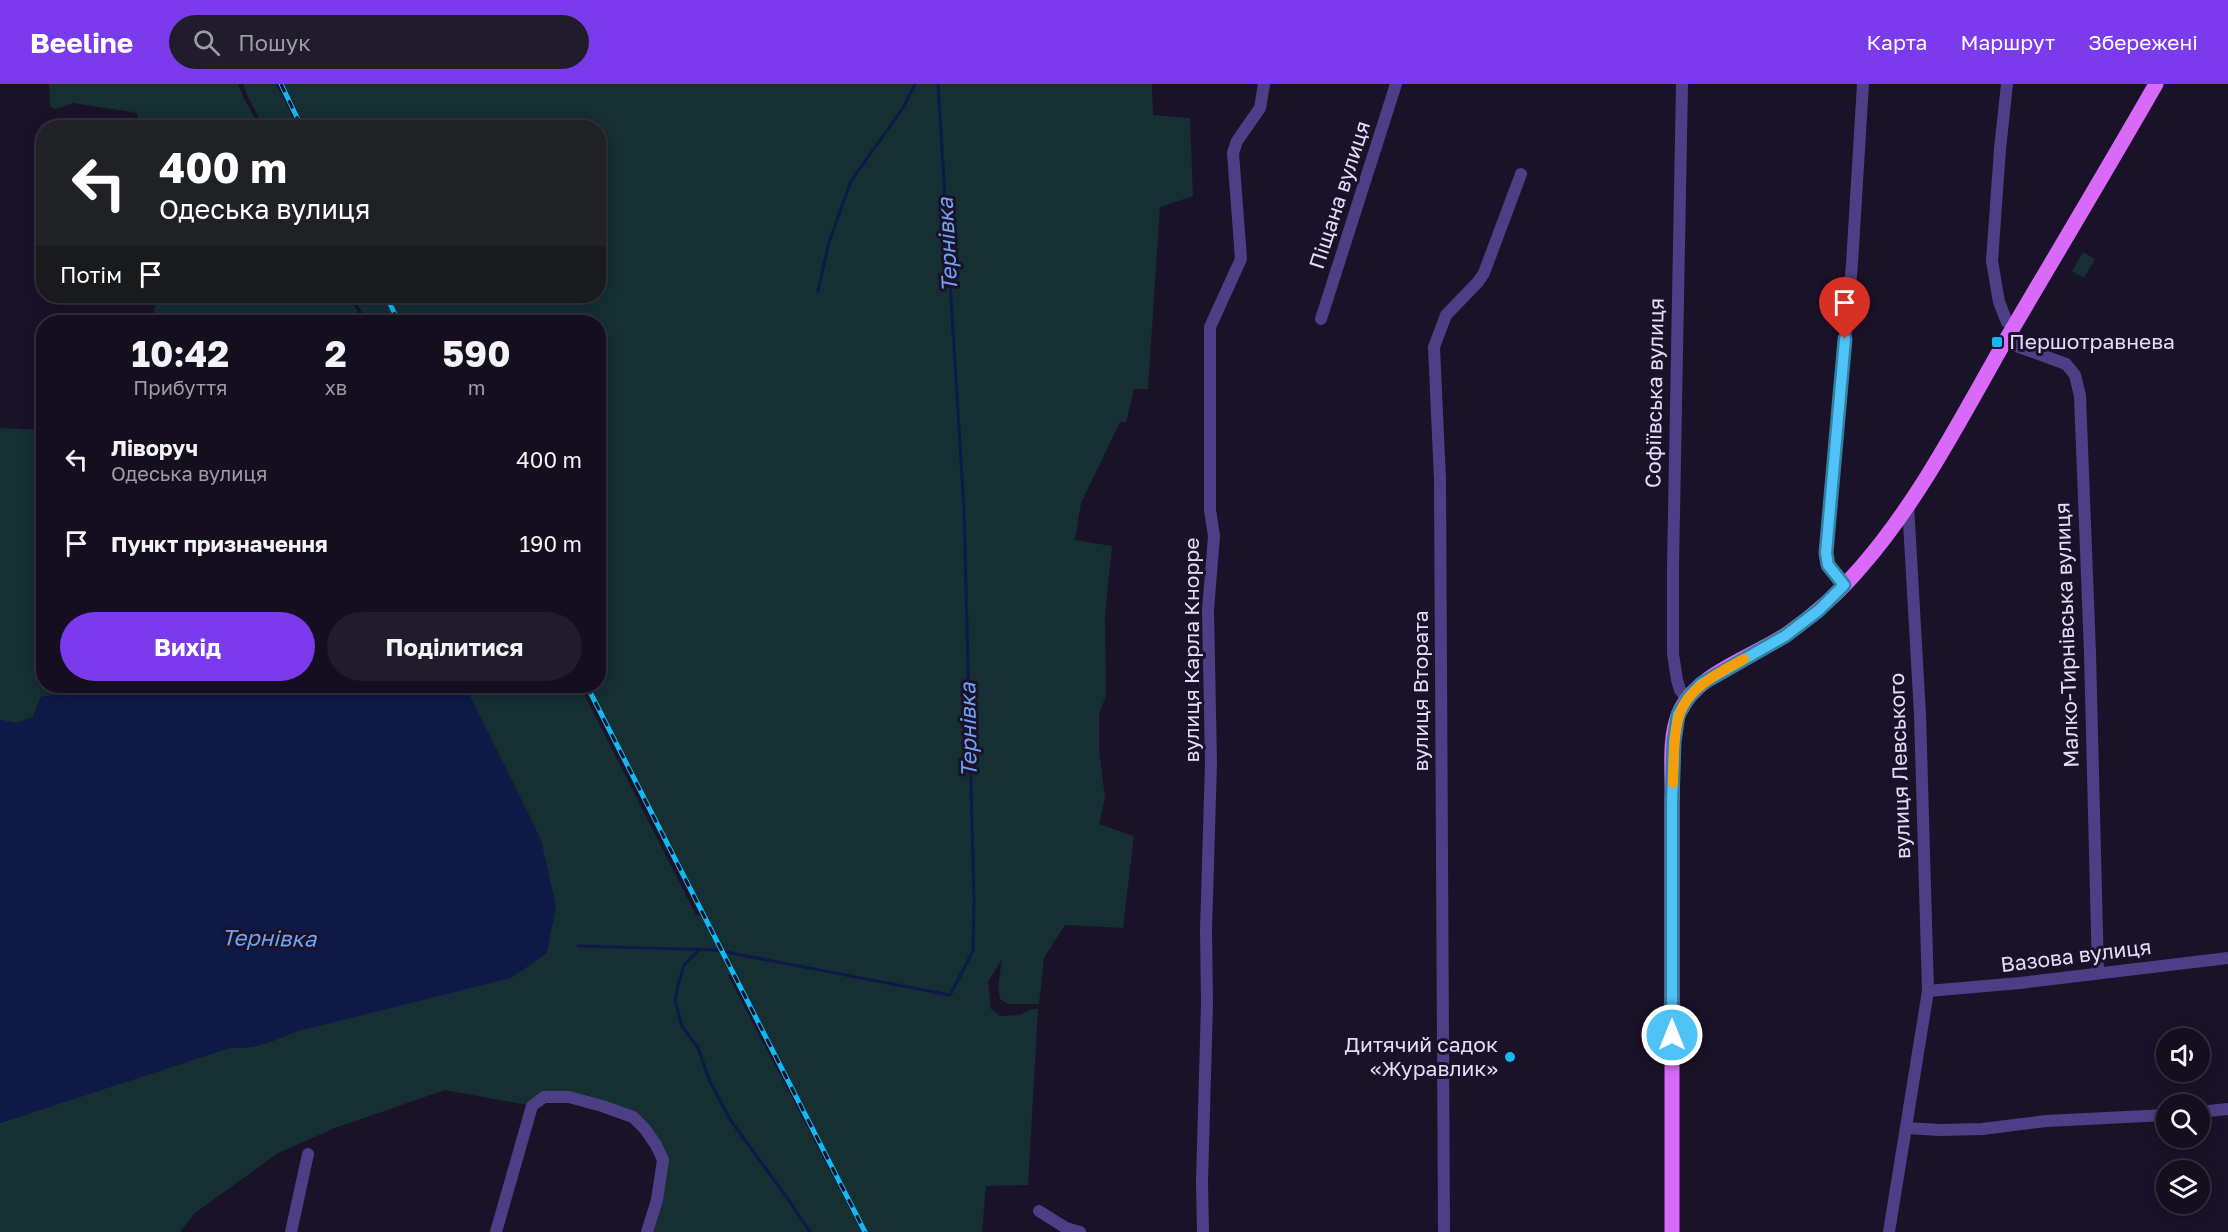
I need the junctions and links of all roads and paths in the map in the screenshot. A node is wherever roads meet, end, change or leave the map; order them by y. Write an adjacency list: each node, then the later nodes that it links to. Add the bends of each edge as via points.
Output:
1 (1264, 84): 27 (street, вулиця Карла Кнорре, via 1260,108 1233,153 1241,259 1210,327 1210,510 1214,536 1208,610 1211,763)
2 (1396, 84): 8 (street, Піщана вулиця)
3 (1682, 84): 13 (street, Софіївська вулиця, via 1673,654 1680,690)
4 (1863, 84): 12 (street, via 1852,264 1826,553 1828,565)
5 (2007, 84): 9 (street, via 1992,261 1999,302)
6 (2157, 84): 9 (main road)
7 (1521, 174): 28 (street, вулиця Втората, via 1484,273 1446,315 1434,347 1440,480)
8 (1321, 319)
9 (2011, 324): 10 (main road)
10 (2005, 342): 11 (main road); 15 (street, Малко-Тирнівська вулиця, via 2066,364 2075,375 2080,396)
11 (1908, 505): 12 (main road); 16 (street, вулиця Левського, via 1920,714)
12 (1844, 585): 13 (main road, via 1796,627 1710,678)
13 (1688, 698): 29 (main road, via 1678,715 1674,742)
14 (2228, 958): 15 (street, Вазова вулиця)
15 (2098, 972): 16 (street, Вазова вулиця)
16 (1928, 991): 20 (street, вулиця Левського)
17 (2228, 1109): 18 (street)
18 (2210, 1111)
19 (2156, 1116): 20 (street, via 2046,1121 1982,1129)
20 (1906, 1128): 30 (street, вулиця Левського)
21 (308, 1154): 23 (street)
22 (1039, 1210): 26 (street, via 1066,1228)
23 (291, 1232)
24 (496, 1232): 25 (street, via 532,1106 544,1097 568,1097 602,1106 633,1117 645,1129 663,1160)
25 (647, 1232)
26 (1080, 1232)
27 (1203, 1232)
28 (1444, 1232)
29 (1672, 1232)
30 (1889, 1232)

